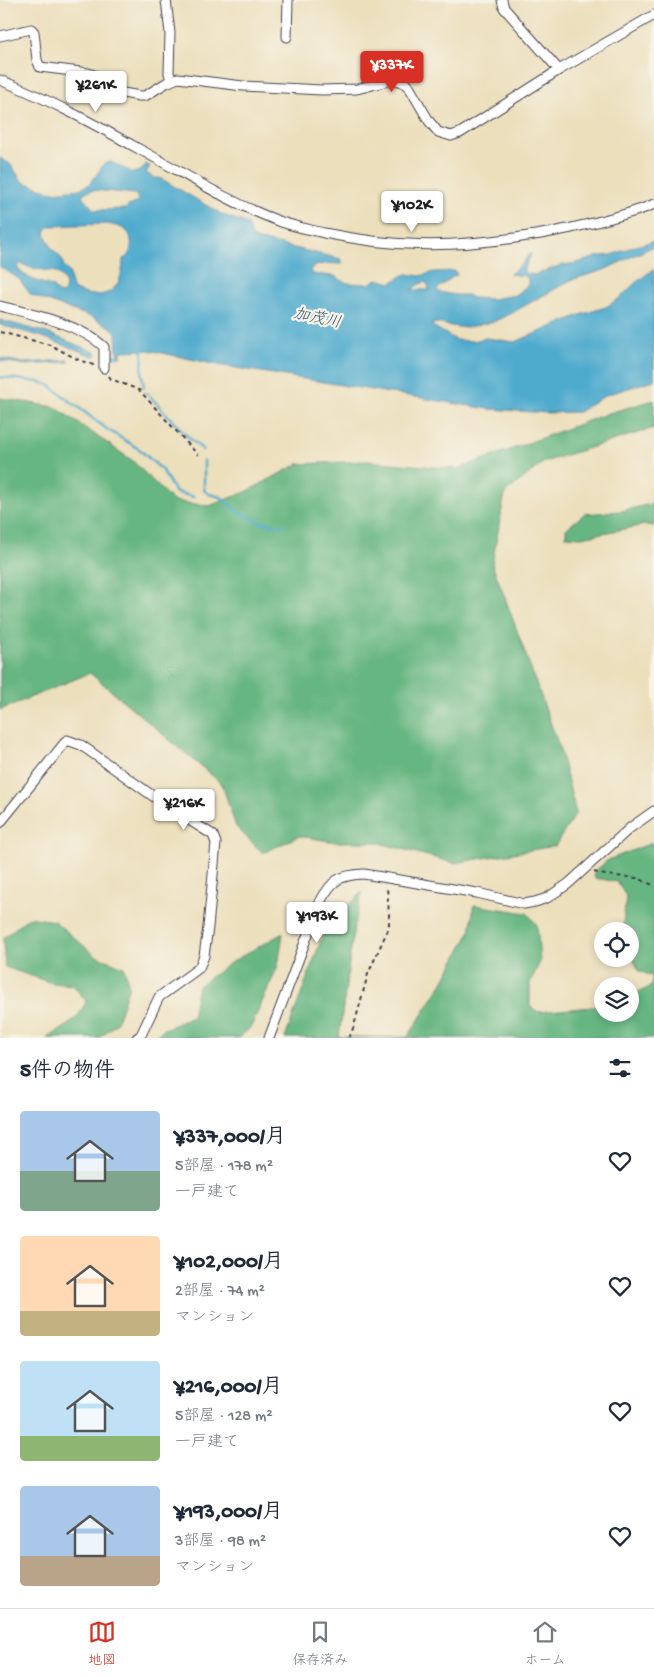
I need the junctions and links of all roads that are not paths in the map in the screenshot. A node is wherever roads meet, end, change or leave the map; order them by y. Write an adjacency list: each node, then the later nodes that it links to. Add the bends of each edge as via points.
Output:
1 (166, 0): 9 (street)
2 (288, 0): 6 (street)
3 (502, 0): 7 (street, via 504,8)
4 (654, 14): 7 (street)
5 (0, 36): 9 (street, via 31,29 40,67 88,73 132,96 145,96)
6 (287, 37)
7 (559, 70): 9 (street, via 451,136 438,132 408,85 400,81 357,89 322,90 243,86 189,78)
8 (0, 80): 10 (street, via 140,149 252,210 277,221 356,240 430,246 499,240 566,231)
9 (171, 80)
10 (654, 204)
11 (0, 306): 12 (street, via 58,322 96,339 104,347)
12 (104, 368)
13 (654, 811): 16 (street, via 547,898 524,904 388,877 364,874 335,880 320,902)
14 (0, 823): 15 (street, via 67,740 80,745 213,835 216,843 204,956 199,968 159,998)
15 (137, 1038)
16 (269, 1038)

